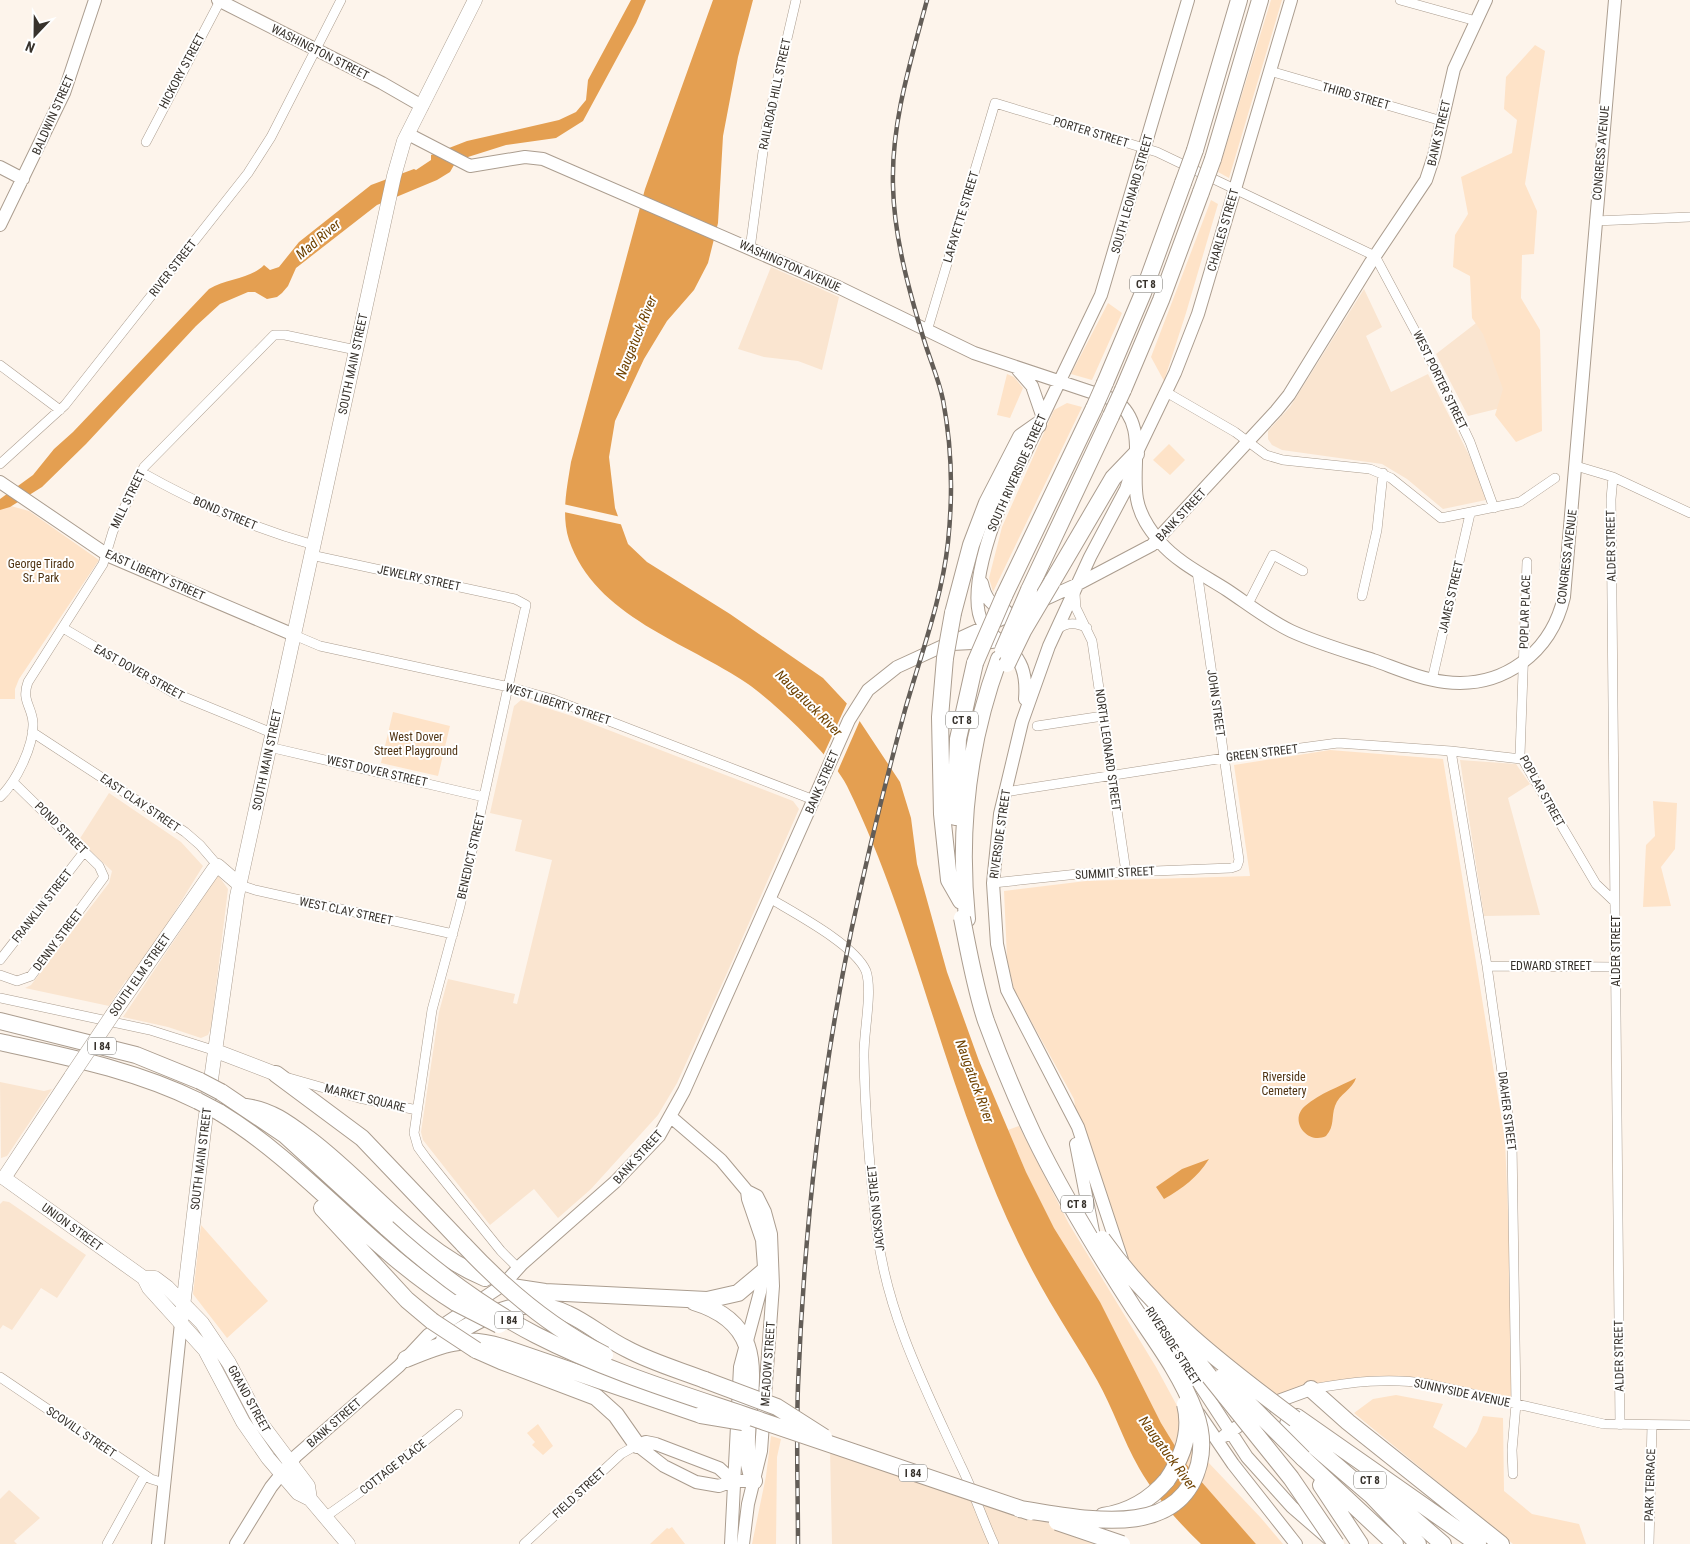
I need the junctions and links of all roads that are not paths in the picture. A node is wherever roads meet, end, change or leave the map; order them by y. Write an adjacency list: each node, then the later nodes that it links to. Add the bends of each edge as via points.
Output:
1 (95, 0): 23 (main road, BALDWIN STREET, via 69,81)
2 (219, 0): 14 (main road, WASHINGTON STREET); 20 (street, HICKORY STREET)
3 (341, 0): 14 (street, RIVER STREET)
4 (475, 0): 17 (main road, SOUTH MAIN STREET)
5 (796, 0): 28 (street, RAILROAD HILL STREET, via 766,129)
6 (1188, 0): 21 (main road, SOUTH LEONARD STREET)
7 (1239, 0): 94 (highway, CT 8, bridge, via 1195,150 1146,284 1094,408 975,663 958,739 955,778)
8 (1260, 0): 68 (highway, CT 8, bridge, via 1213,159 1168,282 1123,390 1029,590)
9 (1291, 0): 15 (main road, CHARLES STREET)
10 (1400, 0): 13 (street)
11 (1486, 0): 13 (main road, BANK STREET)
12 (1615, 0): 26 (main road, CONGRESS AVENUE)
13 (1476, 21): 18 (main road, BANK STREET, via 1454,70)
14 (316, 49): 17 (main road, WASHINGTON STREET); 36 (street, RIVER STREET, via 271,138 255,162)
15 (1270, 71): 18 (street, THIRD STREET); 24 (main road, CHARLES STREET)
16 (995, 103): 21 (street, PORTER STREET); 30 (street, LAFAYETTE STREET)
17 (422, 106): 19 (main road, SOUTH MAIN STREET)
18 (1442, 121): 29 (main road, BANK STREET, via 1426,180)
19 (408, 134): 28 (main road, WASHINGTON AVENUE, via 476,166 516,158 537,158); 31 (main road, SOUTH MAIN STREET, via 394,176)
20 (146, 142)
21 (1145, 148): 24 (street, PORTER STREET); 34 (main road, SOUTH LEONARD STREET, via 1101,295)
22 (0, 167): 23 (main road)
23 (23, 179): 27 (main road, BALDWIN STREET)
24 (1235, 190): 29 (street, PORTER STREET); 35 (main road, CHARLES STREET, via 1198,314)
25 (1690, 217): 26 (street)
26 (1596, 221): 41 (main road, CONGRESS AVENUE)
27 (0, 225)
28 (750, 249): 30 (main road, WASHINGTON AVENUE, via 838,287)
29 (1375, 256): 38 (main road, BANK STREET, via 1288,395); 47 (street, WEST PORTER STREET, via 1470,442)
30 (927, 331): 33 (main road, WASHINGTON AVENUE)
31 (356, 350): 42 (street, MILL STREET, via 274,335); 51 (main road, SOUTH MAIN STREET)
32 (0, 365): 36 (street)
33 (1011, 366): 34 (main road, WASHINGTON AVENUE); 37 (main road, via 1032,386)
34 (1058, 382): 37 (main road, SOUTH RIVERSIDE STREET); 39 (main road, WASHINGTON AVENUE, via 1109,398 1120,405 1134,425)
35 (1166, 392): 38 (street); 39 (main road, CHARLES STREET)
36 (60, 410): 40 (street, RIVER STREET)
37 (1040, 420): 54 (main road, SOUTH RIVERSIDE STREET, via 996,515); 67 (highway, bridge, via 1021,438 986,503 971,545)
38 (1248, 443): 43 (street, via 1274,458); 50 (main road, BANK STREET)
39 (1136, 454): 50 (main road, CONGRESS AVENUE, via 1139,506 1145,522); 57 (main road, via 1126,489); 68 (highway, bridge, via 1113,478 1028,622)
40 (0, 464)
41 (1576, 466): 44 (street); 69 (main road, CONGRESS AVENUE, via 1563,604 1548,637)
42 (141, 472): 51 (street, BOND STREET, via 184,496); 52 (street, MILL STREET, via 112,531)
43 (1383, 473): 49 (street, via 1439,517); 58 (street, via 1378,530)
44 (1613, 477): 48 (street); 95 (street, ALDER STREET, via 1610,499)
45 (1556, 478): 47 (street, via 1526,500)
46 (0, 482): 52 (main road, EAST LIBERTY STREET)
47 (1494, 508): 49 (street)
48 (1690, 513)
49 (1470, 514): 70 (street, JAMES STREET)
50 (1158, 540): 55 (main road, CONGRESS AVENUE); 57 (main road, BANK STREET)
51 (313, 550): 59 (street, JEWELRY STREET); 66 (main road, SOUTH MAIN STREET)
52 (106, 555): 63 (street, MILL STREET); 66 (main road, EAST LIBERTY STREET)
53 (1527, 562): 69 (street, POPLAR PLACE)
54 (981, 568): 61 (main road, via 983,589 991,604 998,609); 62 (main road, SOUTH RIVERSIDE STREET, via 979,612)
55 (1197, 570): 60 (main road, CONGRESS AVENUE); 78 (street, JOHN STREET)
56 (1303, 571): 60 (street, via 1273,555)
57 (1076, 588): 61 (main road, BANK STREET); 64 (street, NORTH LEONARD STREET, via 1076,608); 65 (main road, RIVERSIDE STREET)
58 (1362, 596)
59 (525, 603): 71 (street, BENEDICT STREET)
60 (1248, 604): 70 (main road, CONGRESS AVENUE, via 1304,636)
61 (1016, 612): 62 (main road, BANK STREET)
62 (984, 626): 67 (main road, BANK STREET); 68 (main road, RIVERSIDE STREET)
63 (63, 628): 75 (street, MILL STREET, via 26,689 25,700 32,720); 76 (street, EAST DOVER STREET, via 172,692)
64 (1087, 628): 65 (street, via 1066,624); 72 (street, NORTH LEONARD STREET, via 1092,641)
65 (1054, 634): 73 (main road, RIVERSIDE STREET)
66 (294, 635): 71 (street, WEST LIBERTY STREET, via 315,645); 76 (main road, SOUTH MAIN STREET)
67 (944, 652): 68 (main road, via 981,641); 85 (main road, BANK STREET, via 881,678 868,690 855,708); 94 (highway, via 940,717 942,814 949,880)
68 (1004, 656): 73 (main road, RIVERSIDE STREET, via 1020,661 1025,675); 106 (highway, CT 8, bridge, via 975,743 967,785 964,887 967,919 987,1014)
69 (1523, 663): 70 (main road, CONGRESS AVENUE, via 1503,675 1480,681); 79 (street, POPLAR STREET)
70 (1432, 680)
71 (509, 687): 84 (street, BENEDICT STREET); 85 (street, WEST LIBERTY STREET, via 589,712)
72 (1103, 716): 74 (street); 80 (street, NORTH LEONARD STREET)
73 (1022, 722): 82 (main road, RIVERSIDE STREET)
74 (1036, 726)
75 (32, 732): 81 (street); 87 (street, EAST CLAY STREET, via 185,832)
76 (271, 740): 84 (street, WEST DOVER STREET); 92 (main road, SOUTH MAIN STREET)
77 (1451, 751): 78 (street, GREEN STREET, via 1338,743); 79 (street, GREEN STREET); 98 (street, DRAHER STREET)
78 (1224, 758): 80 (street, GREEN STREET); 88 (street, JOHN STREET, via 1239,860)
79 (1522, 759): 95 (street, POPLAR STREET, via 1596,884)
80 (1111, 775): 82 (street, GREEN STREET); 89 (street, NORTH LEONARD STREET)
81 (13, 782): 83 (street); 86 (street, POND STREET)
82 (1004, 792): 91 (main road, RIVERSIDE STREET)
83 (0, 797)
84 (484, 797): 96 (street, BENEDICT STREET)
85 (814, 800): 93 (main road, BANK STREET)
86 (84, 852): 90 (street, POND STREET); 97 (street, FRANKLIN STREET)
87 (218, 866): 92 (main road, EAST CLAY STREET); 112 (main road, SOUTH ELM STREET, bridge)
88 (1237, 866): 89 (street, SUMMIT STREET)
89 (1126, 872): 91 (street, SUMMIT STREET)
90 (104, 876): 100 (street, DENNY STREET, via 31,976 17,982)
91 (993, 883): 109 (main road, RIVERSIDE STREET, via 997,944 1007,990)
92 (240, 885): 96 (street, WEST CLAY STREET); 104 (main road, SOUTH MAIN STREET)
93 (771, 898): 110 (main road, BANK STREET); 155 (street, JACKSON STREET, via 831,936 857,958 865,970 869,990 864,1058 869,1145 878,1239 886,1281 906,1342)
94 (961, 901): 114 (highway, CT 8, bridge, via 972,970 986,1020 1033,1134)
95 (1615, 902): 99 (street, ALDER STREET)
96 (453, 934): 108 (street, BENEDICT STREET, via 432,1010)
97 (0, 960)
98 (1487, 966): 99 (street, EDWARD STREET); 128 (street, DRAHER STREET, via 1512,1143)
99 (1616, 967): 132 (street, ALDER STREET)
100 (0, 975)
101 (0, 998): 104 (street, via 150,1030)
102 (0, 1021): 107 (highway, I 84, bridge, via 136,1055 200,1081)
103 (0, 1042): 111 (highway, I 84, bridge, via 114,1068 165,1086 219,1112)
104 (216, 1051): 105 (main road, MARKET SQUARE); 119 (main road, SOUTH MAIN STREET)
105 (276, 1074): 108 (street, MARKET SQUARE); 126 (highway, bridge, via 362,1138 501,1283 548,1321)
106 (1008, 1075): 131 (highway, CT 8, bridge, via 1054,1168 1106,1245 1164,1311 1231,1371); 146 (highway, bridge, via 1033,1140 1064,1200 1178,1385 1187,1411 1184,1448 1174,1470 1159,1490 1134,1507 1117,1514 1088,1516)
107 (246, 1107): 118 (highway, bridge, via 273,1114 302,1134 434,1249 455,1264 485,1278 512,1287 545,1292); 126 (highway, I 84, bridge, via 299,1147 444,1276 509,1320 569,1350)
108 (417, 1110): 115 (street, MARKET SQUARE, via 414,1133 422,1152)
109 (1071, 1112): 135 (main road, RIVERSIDE STREET, via 1132,1281); 136 (main road, RIVERSIDE STREET, via 1099,1266)
110 (671, 1117): 113 (main road, MEADOW STREET, via 724,1162); 115 (main road, BANK STREET, via 659,1136 626,1172)
111 (261, 1140): 129 (highway, I 84, bridge, via 386,1252 456,1303 498,1325); 137 (highway, bridge, via 272,1160 337,1223 407,1300 432,1321 476,1350 596,1397 616,1415)
112 (1, 1180): 117 (main road, UNION STREET)
113 (747, 1191): 116 (main road, MEADOW STREET, via 762,1240); 144 (main road, MEADOW STREET, via 757,1196 765,1212 774,1255 762,1433)
114 (1082, 1225): 120 (highway, CT 8, bridge); 146 (highway, bridge, via 1190,1399 1201,1437 1198,1464 1182,1497 1150,1517 1104,1521)
115 (518, 1268): 124 (main road, BANK STREET, via 496,1291 432,1332)
116 (763, 1272): 118 (highway, via 745,1289 731,1296 716,1300); 122 (main road, MEADOW STREET)
117 (144, 1278): 119 (main road, UNION STREET, via 157,1280); 121 (main road, UNION STREET)
118 (683, 1300): 122 (highway, via 719,1314)
119 (183, 1301): 121 (main road, SOUTH MAIN STREET); 140 (main road, GRAND STREET, via 219,1345)
120 (1164, 1320): 139 (highway, CT 8, bridge); 158 (highway, bridge, via 1291,1478)
121 (181, 1323): 140 (main road, GRAND STREET, via 209,1357 243,1422); 145 (main road, SOUTH MAIN STREET)
122 (745, 1342): 143 (main road, MEADOW STREET, via 739,1376); 144 (highway, via 751,1366 746,1456)
123 (424, 1351): 124 (highway); 129 (highway, via 462,1340 489,1343); 138 (highway, bridge, via 501,1310 525,1305 540,1306 567,1313 643,1357 777,1407)
124 (406, 1359): 140 (main road, BANK STREET)
125 (0, 1377): 142 (street, SCOVILL STREET)
126 (649, 1382): 146 (highway, I 84, bridge)
127 (1311, 1389): 128 (street, SUNNYSIDE AVENUE, via 1402,1380); 135 (main road, SUNNYSIDE AVENUE, via 1270,1404); 164 (highway)
128 (1516, 1404): 132 (street, SUNNYSIDE AVENUE); 141 (street, DRAHER STREET)
129 (703, 1408): 138 (highway, I 84, bridge, via 776,1426)
130 (458, 1414): 147 (street, COTTAGE PLACE, via 373,1483)
131 (1294, 1420): 161 (highway); 162 (highway, CT 8); 163 (highway)
132 (1620, 1425): 133 (street, SUNNYSIDE AVENUE)
133 (1652, 1425): 134 (street, SUNNYSIDE AVENUE); 165 (street, PARK TERRACE)
134 (1690, 1425)
135 (1230, 1432): 136 (main road, SUNNYSIDE AVENUE); 158 (main road, RIVERSIDE STREET, via 1273,1488)
136 (1217, 1441): 157 (main road, RIVERSIDE STREET)
137 (637, 1445): 143 (main road, via 646,1442 656,1444 719,1468); 143 (main road, via 664,1466 690,1479 718,1486); 152 (street, FIELD STREET, via 613,1461)
138 (838, 1448): 146 (highway, I 84, bridge)
139 (1303, 1458): 159 (highway, CT 8); 160 (highway)
140 (285, 1469): 147 (main road, GRAND STREET, via 300,1495 310,1499); 150 (main road, BANK STREET)
141 (1513, 1474)
142 (145, 1475): 145 (street, SCOVILL STREET); 148 (street)
143 (733, 1481): 144 (main road); 153 (main road, MEADOW STREET)
144 (754, 1481): 154 (main road, MEADOW STREET)
145 (164, 1483): 149 (main road, SOUTH MAIN STREET)
146 (1019, 1509): 156 (highway, I 84, bridge)
147 (325, 1517): 151 (main road, GRAND STREET)
148 (107, 1544)
149 (158, 1544)
150 (236, 1544)
151 (348, 1544)
152 (524, 1544)
153 (731, 1544)
154 (743, 1544)
155 (994, 1544)
156 (1121, 1544)
157 (1296, 1544)
158 (1335, 1544)
159 (1360, 1544)
160 (1395, 1544)
161 (1418, 1544)
162 (1443, 1544)
163 (1478, 1544)
164 (1501, 1544)
165 (1649, 1544)

